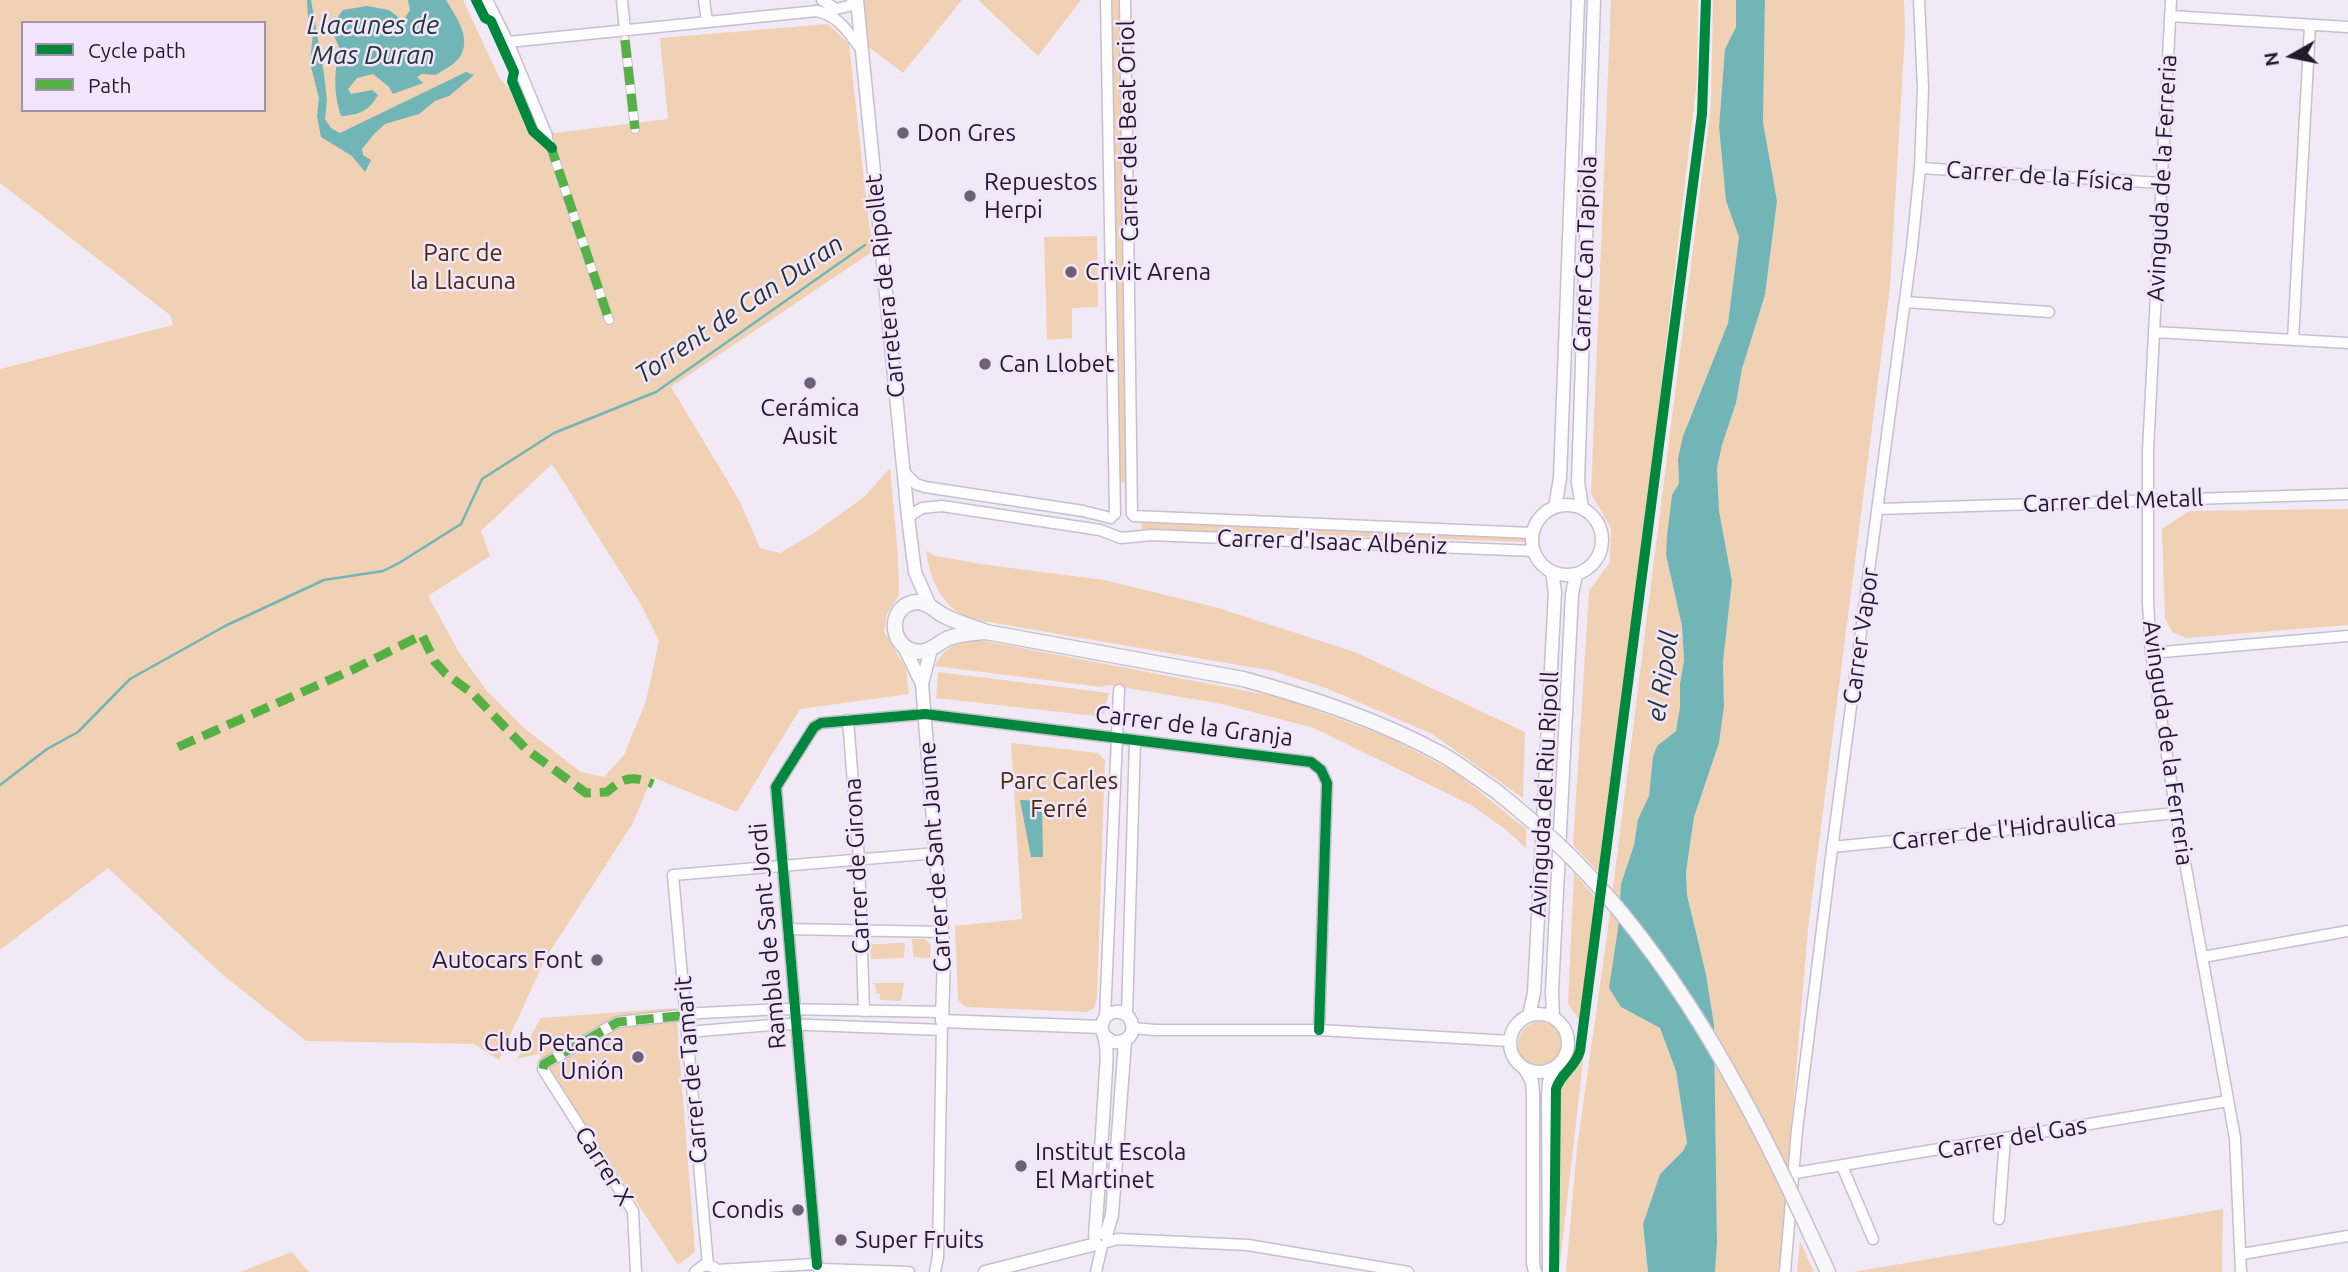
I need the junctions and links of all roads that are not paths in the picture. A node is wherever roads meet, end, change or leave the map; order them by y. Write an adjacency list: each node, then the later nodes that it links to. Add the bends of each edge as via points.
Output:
1 (487, 0): 17 (street)
2 (622, 0): 16 (street)
3 (704, 0): 13 (street)
4 (856, 0): 11 (street, via 836,9); 18 (street, Carretera de Ripollet)
5 (1106, 0): 36 (street, Carrer del Beat Oriol)
6 (1125, 0): 35 (street, Carrer del Beat Oriol)
7 (1578, 0): 32 (street, Carrer Can Tapiola, via 1560,478)
8 (1594, 0): 33 (street, Carrer Can Tapiola, via 1578,482)
9 (1919, 0): 21 (street, Carrer Vapor)
10 (2171, 0): 12 (street, Avinguda de la Ferreria)
11 (821, 5): 13 (street); 18 (street)
12 (2170, 16): 14 (street); 22 (street, Avinguda de la Ferreria)
13 (707, 21): 16 (street)
14 (2310, 24): 15 (street); 27 (street)
15 (2348, 27)
16 (625, 35): 17 (street); 19 (street)
17 (508, 42): 20 (street)
18 (861, 49): 29 (street, Carretera de Ripollet)
19 (635, 129)
20 (547, 136): 25 (street)
21 (1920, 168): 22 (street, Carrer de la Física); 23 (street, Carrer Vapor)
22 (2161, 183): 26 (street, Avinguda de la Ferreria)
23 (1905, 302): 24 (street); 34 (street, Carrer Vapor)
24 (2049, 312)
25 (609, 320)
26 (2154, 332): 27 (street); 31 (street, Avinguda de la Ferreria)
27 (2294, 340): 28 (street)
28 (2348, 343)
29 (902, 471): 36 (street, Carrer d'Isaac Albéniz, via 925,487); 37 (street, Carretera de Ripollet)
30 (2348, 494): 31 (street, Carrer del Metall)
31 (2147, 502): 34 (street, Carrer del Metall); 51 (street, Avinguda de la Ferreria)
32 (1555, 507): 33 (street); 38 (street, via 1540,517)
33 (1582, 507): 44 (street, via 1599,524 1603,542 1591,567)
34 (1878, 509): 59 (street, Carrer Vapor)
35 (1133, 515): 36 (street, Carrer d'Isaac Albéniz, via 1125,511); 38 (street, Carrer d'Isaac Albéniz); 40 (street, via 1137,526)
36 (1113, 516): 39 (street, via 1110,526)
37 (908, 517): 39 (street, Carrer d'Isaac Albéniz, via 922,508 942,506); 42 (street, Carretera de Ripollet)
38 (1532, 533): 41 (street)
39 (1115, 535): 40 (street, Carrer d'Isaac Albéniz)
40 (1132, 535): 41 (street, Carrer d'Isaac Albéniz)
41 (1533, 551): 43 (street)
42 (915, 572): 45 (street, Carretera de Ripollet); 46 (street, Carretera de Ripollet)
43 (1552, 572): 44 (street); 72 (street, Avinguda del Riu Ripoll, via 1555,592 1534,993)
44 (1576, 575): 73 (street, Avinguda del Riu Ripoll)
45 (909, 604): 46 (main road, via 918,602); 50 (main road, via 895,619 897,639)
46 (935, 610): 47 (main road); 49 (main road, via 944,630)
47 (986, 632): 49 (main road, via 958,636); 106 (main road, bridge, via 1243,679 1310,698 1413,740 1496,791 1573,859 1660,966 1715,1050)
48 (2348, 636): 51 (street)
49 (936, 646): 50 (main road, via 916,652); 52 (street, Carrer de Sant Jaume)
50 (904, 647): 52 (street, Carrer de Sant Jaume)
51 (2151, 653): 58 (street, Avinguda de la Ferreria)
52 (922, 684): 54 (street, Carrer de Sant Jaume)
53 (1118, 690): 56 (street)
54 (925, 714): 55 (street, Rambla de Sant Jordi); 56 (street, Carrer de la Granja); 60 (street, Carrer de Sant Jaume)
55 (848, 720): 61 (street, Carrer de Girona); 62 (street, Rambla de Sant Jordi, via 814,727 776,787)
56 (1116, 738): 57 (street, Carrer de la Granja); 76 (street)
57 (1135, 740): 71 (street); 78 (street, Carrer de la Granja, via 1311,762 1325,776)
58 (2176, 813): 59 (street, Carrer de l'Hidraulica); 67 (street, Avinguda de la Ferreria)
59 (1832, 847): 87 (street, Carrer Vapor)
60 (937, 853): 61 (street); 65 (street, Carrer de Sant Jaume)
61 (859, 859): 62 (street); 64 (street, Carrer de Girona)
62 (783, 866): 63 (street, Rambla de Sant Jordi); 70 (street, Carrer de Tamarit, via 673,874)
63 (788, 929): 64 (street); 68 (street, Rambla de Sant Jordi)
64 (863, 930): 65 (street); 69 (street, Carrer de Girona)
65 (943, 932): 74 (street, Carrer de Sant Jaume)
66 (2348, 932): 67 (street)
67 (2203, 957): 84 (street, Avinguda de la Ferreria)
68 (795, 1010): 69 (street); 70 (street); 75 (street, Rambla de Sant Jordi)
69 (864, 1011): 74 (street)
70 (687, 1015): 79 (street, Carrer de Tamarit); 97 (street, Carrer X, via 618,1023 544,1063 543,1069 633,1211)
71 (1127, 1015): 76 (street, via 1115,1012); 77 (street)
72 (1528, 1015): 73 (street); 81 (street, via 1515,1026)
73 (1553, 1017): 82 (street, via 1568,1037 1566,1055)
74 (942, 1021): 75 (street); 76 (street); 100 (street, Carrer de Sant Jaume, via 933,1212)
75 (797, 1025): 79 (street); 94 (street, Rambla de Sant Jordi)
76 (1104, 1026): 80 (street, via 1112,1042); 91 (street)
77 (1133, 1028): 78 (street); 80 (street)
78 (1319, 1030): 81 (street)
79 (688, 1032): 93 (street, Carrer de Tamarit)
80 (1125, 1041): 91 (street, via 1112,1215)
81 (1510, 1041): 83 (street, via 1514,1057)
82 (1554, 1068): 83 (street, via 1540,1072); 104 (street, via 1548,1095)
83 (1525, 1069): 95 (street, via 1533,1094)
84 (2228, 1101): 85 (street, Carrer del Gas); 92 (street, Avinguda de la Ferreria, via 2235,1138)
85 (2005, 1139): 86 (street, Carrer del Gas); 88 (street)
86 (1842, 1166): 87 (street, Carrer del Gas); 90 (street)
87 (1794, 1173): 105 (street, Carrer Vapor)
88 (1998, 1219)
89 (2348, 1236): 92 (street)
90 (1873, 1238)
91 (1101, 1241): 101 (street); 102 (street); 103 (street, via 1248,1245)
92 (2242, 1254): 107 (street, Avinguda de la Ferreria)
93 (714, 1269): 94 (street); 98 (street, via 700,1266)
94 (814, 1269): 96 (street)
95 (1531, 1269)
96 (874, 1271): 99 (street)
97 (636, 1272)
98 (695, 1272)
99 (909, 1272)
100 (935, 1272)
101 (985, 1272)
102 (1096, 1272)
103 (1408, 1272)
104 (1549, 1272)
105 (1785, 1272)
106 (1828, 1272)
107 (2241, 1272)

